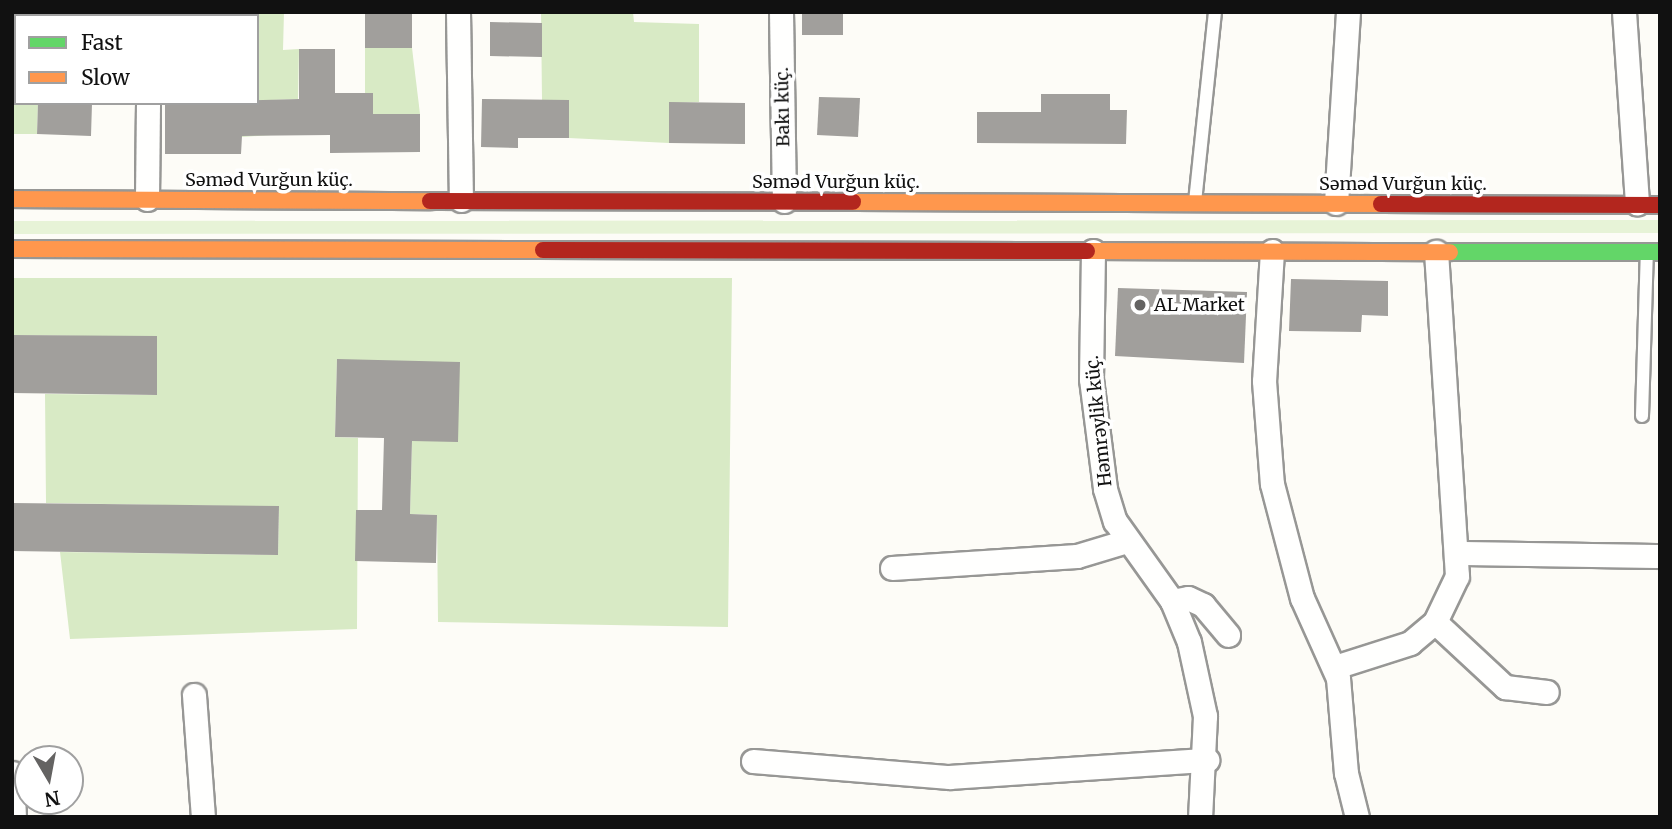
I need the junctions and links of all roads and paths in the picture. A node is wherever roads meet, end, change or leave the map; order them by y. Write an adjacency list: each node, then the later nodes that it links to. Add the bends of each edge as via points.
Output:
1 (458, 12): 9 (street)
2 (781, 12): 10 (street, Bakı küç.)
3 (1215, 12): 11 (lane)
4 (1348, 12): 12 (street)
5 (1624, 12): 13 (street)
6 (148, 105): 8 (street)
7 (12, 199): 8 (main road, Səməd Vurğun küç.)
8 (147, 199): 9 (main road, Səməd Vurğun küç.)
9 (461, 200): 10 (main road, Səməd Vurğun küç.)
10 (784, 201): 11 (main road, Səməd Vurğun küç.)
11 (1195, 203): 12 (main road, Səməd Vurğun küç.)
12 (1336, 203): 13 (main road, Səməd Vurğun küç.)
13 (1637, 204): 14 (main road, Səməd Vurğun küç.)
14 (1660, 205)
15 (12, 249): 16 (main road)
16 (1093, 251): 17 (main road); 21 (street, Həmrəylik küç., via 1091,379 1098,445 1115,522)
17 (1272, 251): 18 (main road); 28 (street, via 1264,381 1272,484 1302,598)
18 (1436, 252): 19 (main road); 22 (street)
19 (1653, 252): 20 (lane)
20 (1642, 416)
21 (1127, 541): 24 (street, via 1077,556); 25 (street, Həmrəylik küç.)
22 (1459, 553): 23 (street); 26 (street, via 1457,576)
23 (1660, 556)
24 (892, 568)
25 (1172, 601): 27 (street, via 1188,598 1203,605); 31 (street, Həmrəylik küç., via 1199,685)
26 (1435, 622): 28 (street, via 1410,643); 29 (street, via 1505,687)
27 (1228, 635)
28 (1335, 667): 37 (street)
29 (1546, 692)
30 (194, 695): 35 (street)
31 (1208, 760): 32 (street, via 949,777); 36 (street, Həmrəylik küç.)
32 (753, 761)
33 (12, 774): 34 (street)
34 (14, 817)
35 (203, 817)
36 (1200, 817)
37 (1357, 817)

